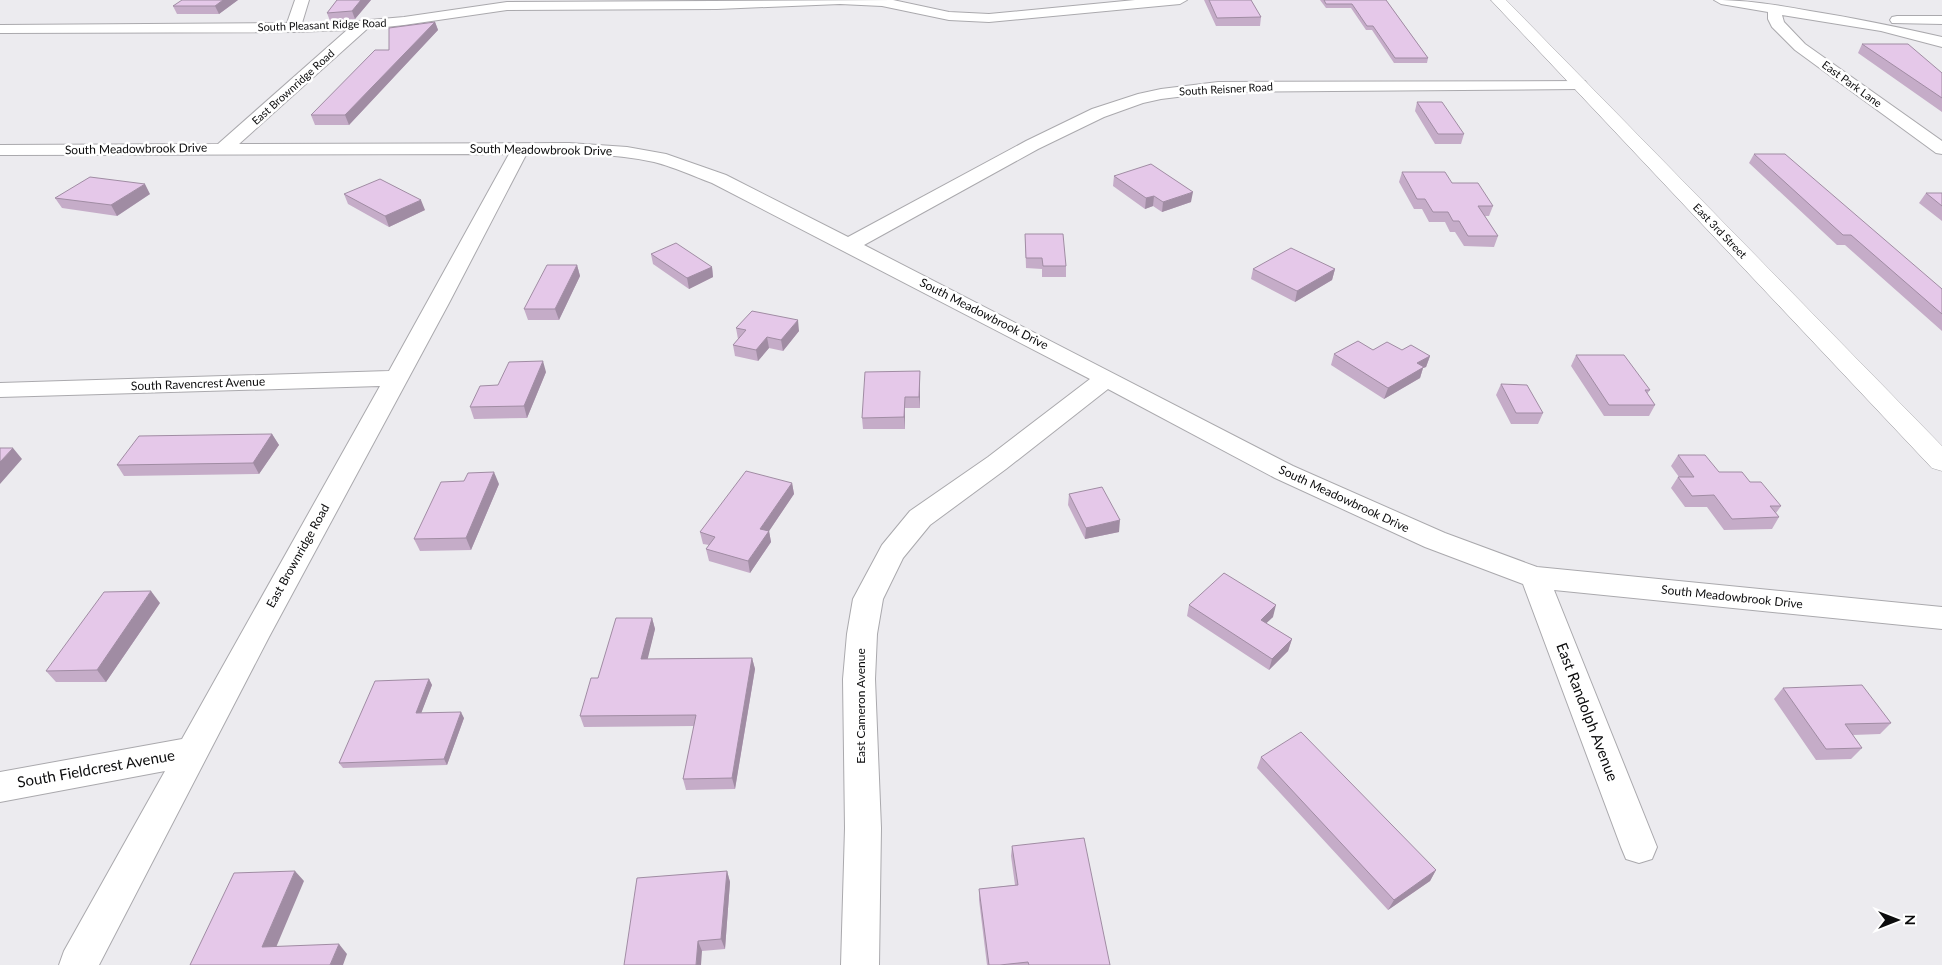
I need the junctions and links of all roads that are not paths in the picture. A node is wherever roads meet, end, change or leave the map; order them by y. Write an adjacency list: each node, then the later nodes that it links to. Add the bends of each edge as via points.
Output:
1 (302, 0): 9 (street)
2 (1180, 0): 7 (street, South Pleasant Ridge Road, via 989,18 949,16 888,3 855,1 670,6 536,4 479,8)
3 (1498, 0): 12 (highway, East 3rd Street)
4 (1721, 0): 5 (street)
5 (1775, 9): 8 (street); 15 (street, East Park Lane, via 1777,24 1800,47)
6 (1939, 20): 8 (street, via 1891,21)
7 (362, 25): 9 (street, South Pleasant Ridge Road); 13 (street, East Brownridge Road)
8 (1881, 27): 11 (street)
9 (293, 28): 10 (street, South Pleasant Ridge Road)
10 (0, 29)
11 (1942, 42)
12 (1579, 84): 17 (street, South Reisner Road, via 1218,88 1138,99 1074,123); 21 (highway, East 3rd Street)
13 (224, 148): 14 (street, South Meadowbrook Drive); 16 (street, South Meadowbrook Drive)
14 (520, 148): 17 (street, South Meadowbrook Drive, via 605,150 644,154 678,163 719,179); 18 (street, East Brownridge Road)
15 (1942, 149)
16 (0, 150)
17 (849, 246): 19 (street, South Meadowbrook Drive)
18 (397, 378): 20 (street, South Ravencrest Avenue); 24 (street, East Brownridge Road)
19 (1107, 378): 22 (street, South Meadowbrook Drive, via 1284,472 1435,540); 28 (street, East Cameron Avenue, via 920,518 892,552 868,599 859,679 863,828)
20 (0, 390)
21 (1942, 462)
22 (1535, 577): 23 (street, South Meadowbrook Drive); 26 (street, East Randolph Avenue)
23 (1942, 618)
24 (193, 751): 25 (street, South Fieldcrest Avenue); 27 (street, East Brownridge Road)
25 (0, 786)
26 (1639, 848)
27 (78, 965)
28 (860, 965)

